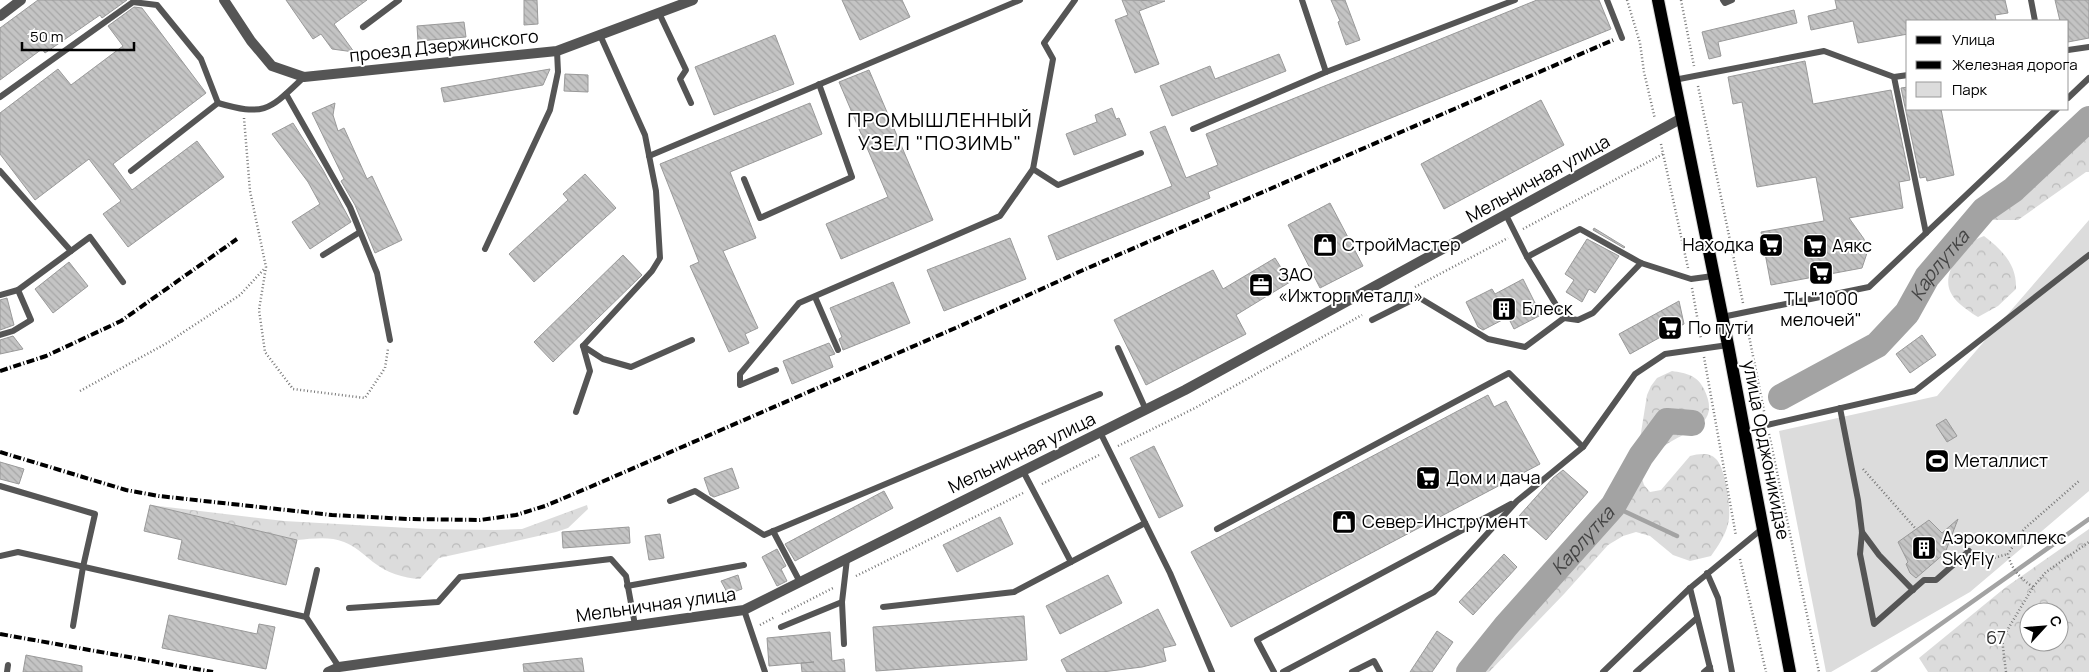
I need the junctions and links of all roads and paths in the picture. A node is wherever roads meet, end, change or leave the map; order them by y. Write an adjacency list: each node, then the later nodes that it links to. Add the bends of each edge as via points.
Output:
1 (21, 0): 17 (street)
2 (224, 0): 28 (street, проезд Дзержинского, via 272,66)
3 (400, 0): 19 (lane)
4 (693, 0): 16 (street, проезд Дзержинского)
5 (1020, 0): 32 (lane)
6 (1075, 0): 45 (lane, via 1044,43 1054,59)
7 (1302, 0): 25 (lane)
8 (1515, 0): 25 (lane)
9 (1607, 0): 21 (lane)
10 (1627, 0): 42 (path, via 1640,43)
11 (1658, 0): 31 (main road, улица Орджоникидзе)
12 (1681, 0): 27 (path)
13 (1723, 0): 14 (lane, via 1725,4)
14 (1732, 0)
15 (2031, 0): 18 (lane)
16 (659, 13): 20 (street, проезд Дзержинского); 37 (lane, via 686,70 680,79)
17 (0, 16)
18 (2035, 20)
19 (363, 27)
20 (600, 35): 24 (street, проезд Дзержинского); 44 (lane, via 645,135)
21 (1622, 38)
22 (2089, 47): 23 (lane)
23 (2069, 50)
24 (557, 51): 28 (street, проезд Дзержинского); 52 (lane, via 558,72 550,110)
25 (1326, 72): 41 (lane)
26 (1906, 75): 29 (lane)
27 (1696, 76): 29 (lane, via 1824,51); 31 (lane); 65 (path)
28 (304, 77): 33 (lane)
29 (1894, 77): 51 (lane)
30 (2089, 78): 35 (lane)
31 (1674, 80): 40 (main road, улица Орджоникидзе)
32 (819, 84): 44 (lane); 48 (lane, via 852,177 760,218)
33 (286, 94): 38 (lane, via 269,108); 50 (lane, via 350,207)
34 (0, 97): 36 (lane, via 133,2 157,5 201,59)
35 (2069, 97)
36 (218, 103): 38 (lane); 47 (lane)
37 (691, 103)
38 (243, 109): 58 (path, via 250,191)
39 (2056, 110): 51 (lane)
40 (1682, 118): 42 (street, Мельничная улица); 59 (main road, улица Орджоникидзе)
41 (1193, 129)
42 (1658, 131): 49 (street, Мельничная улица); 60 (path)
43 (1141, 153): 45 (lane, via 1058,185)
44 (649, 156): 73 (lane, via 656,191 660,258 652,271)
45 (1033, 169): 64 (lane, via 1000,216)
46 (0, 171): 53 (lane)
47 (130, 171)
48 (744, 179)
49 (1506, 216): 56 (lane); 81 (street, Мельничная улица)
50 (360, 232): 54 (lane); 70 (lane, via 377,273)
51 (1926, 233): 65 (lane, via 1869,287)
52 (485, 249)
53 (71, 251): 61 (lane, via 90,237); 62 (lane)
54 (323, 255)
55 (2089, 255): 80 (lane, via 1914,392)
56 (1528, 257): 57 (lane, via 1580,229); 67 (lane)
57 (1641, 263): 60 (lane); 67 (lane, via 1593,313 1578,320)
58 (266, 267): 70 (path, via 259,310 265,352 293,389 365,398 385,368); 78 (path, via 240,295 167,344)
59 (1713, 276): 60 (lane); 66 (main road, улица Орджоникидзе)
60 (1691, 279): 75 (path)
61 (122, 282)
62 (18, 290): 63 (lane); 69 (lane, via 31,320)
63 (0, 295)
64 (815, 297): 76 (lane); 77 (lane, via 799,303 740,374 740,385)
65 (1744, 312): 66 (lane); 83 (path)
66 (1722, 317): 72 (main road, улица Орджоникидзе)
67 (1564, 318): 68 (lane, via 1525,347 1488,339 1418,297)
68 (1372, 320)
69 (0, 335)
70 (390, 340)
71 (692, 340): 73 (lane, via 631,367 603,359)
72 (1728, 345): 75 (lane); 93 (main road, улица Орджоникидзе)
73 (583, 346): 82 (lane, via 590,371)
74 (1118, 348): 81 (lane)
75 (1702, 349): 85 (lane, via 1665,354 1635,374); 99 (path)
76 (838, 350)
77 (776, 370)
78 (80, 391)
79 (1100, 394): 96 (lane)
80 (1840, 408): 83 (lane); 86 (lane)
81 (1146, 410): 84 (street, Мельничная улица)
82 (576, 412)
83 (1767, 425): 139 (path)
84 (1100, 432): 87 (street, Мельничная улица); 92 (lane)
85 (1583, 447): 91 (lane); 94 (lane, via 1508,373)
86 (1850, 454): 95 (path); 97 (lane)
87 (1023, 471): 103 (street, Мельничная улица); 104 (lane)
88 (2079, 481): 101 (path, via 2024,529)
89 (0, 486): 106 (lane, via 95,514)
90 (670, 501): 96 (lane, via 695,491 764,535)
91 (1517, 502): 129 (lane, via 1257,640); 130 (lane, via 1434,592)
92 (1145, 523): 104 (lane); 128 (lane)
93 (1763, 528): 99 (lane); 138 (main road, улица Орджоникидзе)
94 (1218, 529)
95 (1916, 529)
96 (773, 531): 109 (lane)
97 (1862, 532): 113 (lane); 113 (lane, via 1860,554 1874,624)
98 (2089, 542): 111 (path, via 2046,572)
99 (1738, 547): 108 (lane); 137 (path)
100 (1969, 551): 101 (path, via 1990,559); 113 (lane, via 1936,580 1924,580)
101 (2008, 554): 111 (path, via 2010,565)
102 (0, 556): 106 (lane, via 18,552)
103 (847, 558): 109 (street, Мельничная улица); 114 (lane)
104 (1071, 562): 115 (lane, via 1014,592)
105 (744, 564): 110 (lane)
106 (83, 567): 118 (lane); 121 (lane)
107 (317, 570): 118 (lane)
108 (1707, 573): 112 (lane); 136 (lane, via 1718,598)
109 (800, 582): 117 (street, Мельничная улица)
110 (628, 586): 116 (lane, via 626,576 611,559 460,577 438,602); 120 (lane)
111 (2033, 587): 140 (path, via 2002,639)
112 (1690, 588): 119 (lane); 133 (lane)
113 (1913, 590)
114 (842, 602): 122 (lane); 123 (lane)
115 (884, 607)
116 (349, 608)
117 (744, 610): 120 (street, Мельничная улица); 127 (lane)
118 (306, 617): 124 (lane)
119 (1697, 618): 125 (lane); 134 (lane)
120 (636, 625): 124 (street, Мельничная улица)
121 (73, 626)
122 (781, 627)
123 (844, 644)
124 (339, 667): 126 (street, Мельничная улица)
125 (1710, 670): 135 (lane)
126 (328, 672)
127 (765, 672)
128 (1212, 672)
129 (1274, 672)
130 (1283, 672)
131 (1352, 672): 132 (lane, via 1374,661)
132 (1380, 672)
133 (1603, 672)
134 (1636, 672)
135 (1704, 672)
136 (1732, 672)
137 (1766, 672)
138 (1790, 672)
139 (1819, 672)
140 (2006, 672)

